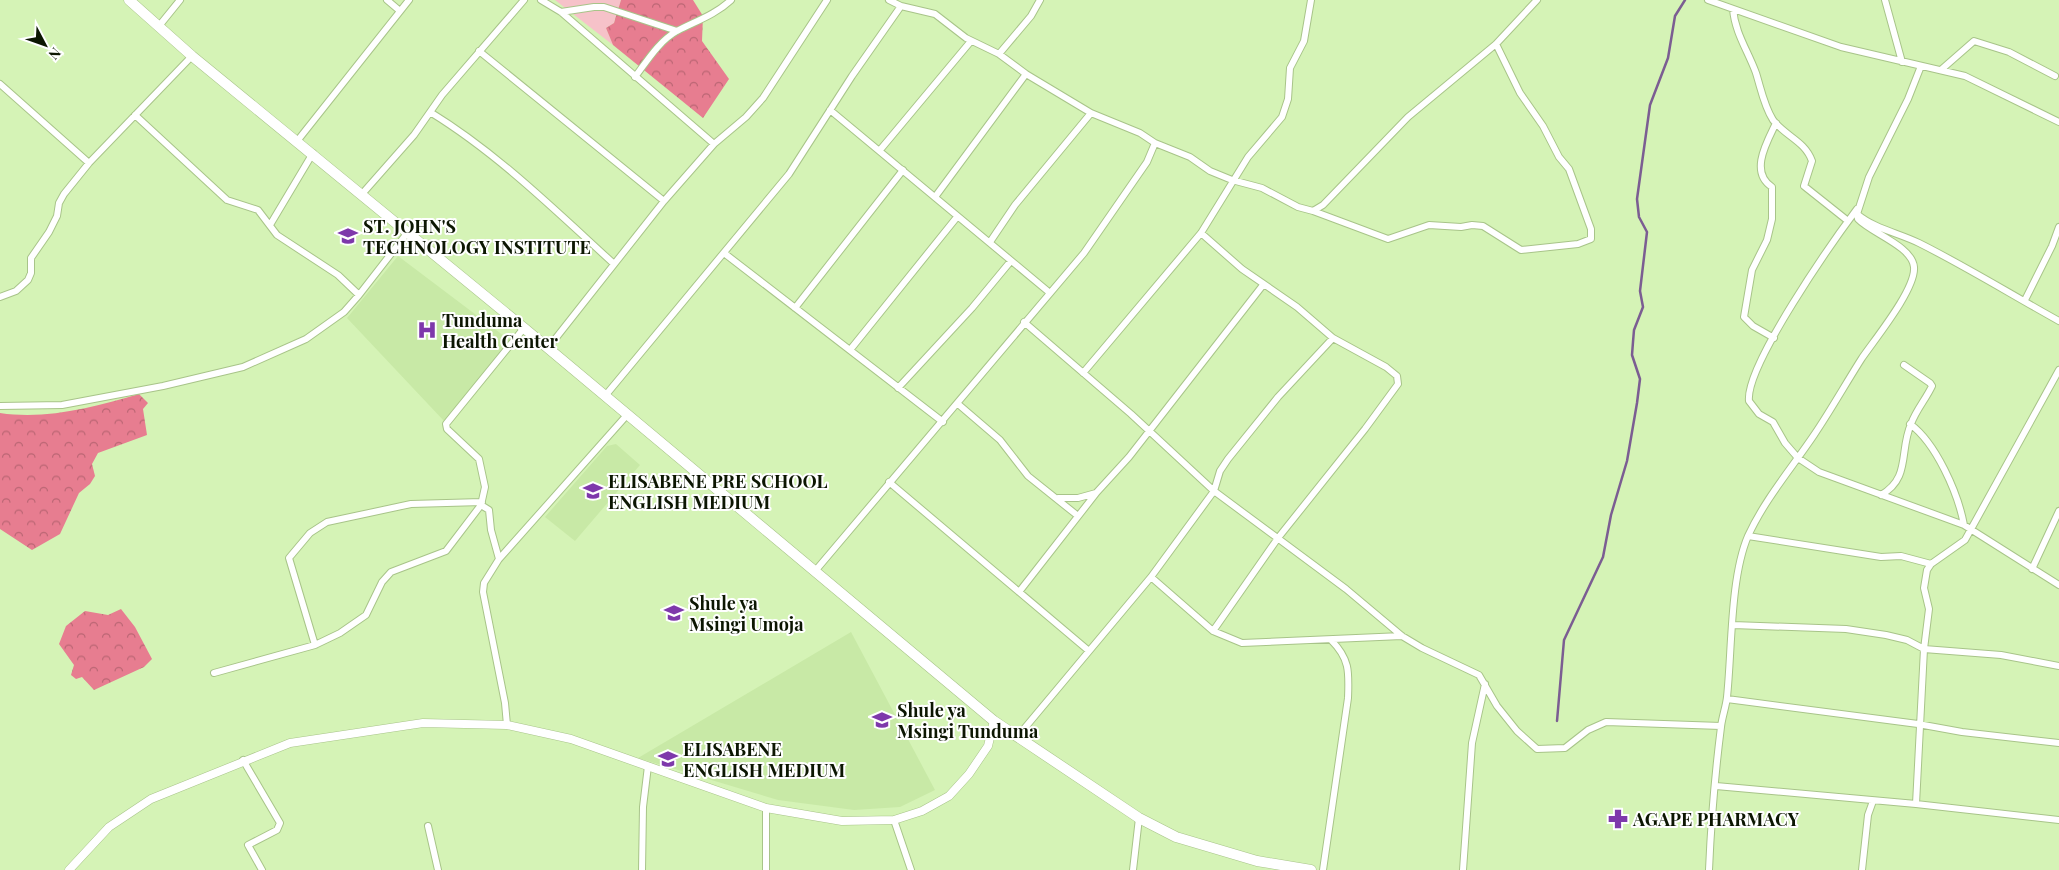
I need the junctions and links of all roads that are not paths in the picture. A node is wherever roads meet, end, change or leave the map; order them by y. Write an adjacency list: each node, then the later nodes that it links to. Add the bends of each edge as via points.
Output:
1 (129, 0): 19 (highway)
2 (180, 0): 19 (street)
3 (387, 0): 17 (street)
4 (409, 0): 17 (street)
5 (524, 0): 23 (street)
6 (541, 0): 18 (street)
7 (731, 0): 20 (street, via 720,10)
8 (827, 0): 41 (street, via 763,98)
9 (889, 0): 15 (street)
10 (1040, 0): 24 (street, via 1031,16)
11 (1311, 0): 46 (street, via 1304,41 1290,68 1286,109 1275,128)
12 (1537, 0): 22 (street)
13 (1708, 0): 16 (street)
14 (1885, 0): 26 (street)
15 (901, 6): 21 (street, via 932,12); 33 (street)
16 (1733, 9): 26 (street, via 1841,47); 38 (street, via 1735,28)
17 (400, 11): 39 (street)
18 (561, 12): 20 (street, via 604,8); 31 (street)
19 (159, 26): 25 (highway)
20 (677, 31): 31 (street, via 660,45)
21 (971, 41): 24 (street); 42 (street)
22 (1496, 44): 50 (street, via 1408,117 1323,205); 50 (street, via 1520,93 1569,169 1591,229 1591,239 1578,244 1521,250 1483,226 1472,225 1429,226 1388,239)
23 (479, 51): 34 (street); 49 (street)
24 (999, 54): 29 (street)
25 (192, 56): 36 (street); 39 (highway)
26 (1902, 62): 27 (street)
27 (1921, 66): 28 (street); 51 (street, via 1869,177)
28 (1942, 69): 30 (street, via 1974,41 2009,52); 37 (street, via 1978,81)
29 (1026, 74): 35 (street); 48 (street)
30 (2055, 76)
31 (635, 77): 41 (street)
32 (0, 84): 44 (street)
33 (830, 110): 42 (street); 59 (street, via 789,174)
34 (430, 112): 47 (street, via 414,136); 61 (street, via 469,138)
35 (1091, 113): 40 (street, via 1140,133); 58 (street, via 1015,205)
36 (135, 115): 44 (street); 54 (street, via 227,200 258,210)
37 (2059, 122)
38 (1776, 123): 53 (street, via 1811,156 1812,166 1804,186); 72 (street, via 1762,156 1761,175 1763,182 1772,187 1772,219 1767,240 1752,270 1744,317)
39 (298, 140): 43 (highway)
40 (1155, 143): 46 (street, via 1190,157 1210,171); 63 (street, via 1147,162 1106,224)
41 (714, 144): 49 (street)
42 (880, 150): 45 (street)
43 (313, 154): 47 (highway); 54 (street)
44 (89, 163): 65 (street, via 60,200 50,232 31,258 28,280 16,292)
45 (903, 170): 48 (street); 67 (street)
46 (1232, 180): 50 (street, via 1262,188 1298,207); 57 (street)
47 (362, 194): 56 (highway)
48 (935, 197): 52 (street)
49 (664, 201): 61 (street)
50 (1313, 211)
51 (1857, 211): 53 (street); 66 (street, via 1869,222 1925,246); 86 (street, via 1862,224 1908,255 1914,266 1913,276 1901,302)
52 (957, 217): 58 (street); 74 (street)
53 (1848, 221): 72 (street, via 1823,254)
54 (270, 225): 64 (street, via 277,235 338,275)
55 (2059, 228): 66 (street)
56 (408, 232): 64 (street); 70 (highway)
57 (1201, 233): 62 (street); 77 (street)
58 (990, 242): 60 (street)
59 (724, 252): 67 (street); 79 (street)
60 (1010, 262): 63 (street); 78 (street)
61 (613, 263): 73 (street)
62 (1263, 285): 71 (street, via 1297,307); 85 (street)
63 (1050, 293): 69 (street)
64 (359, 295): 81 (street, via 338,316 306,339 243,367 62,405)
65 (0, 297)
66 (2024, 300): 68 (street)
67 (795, 308): 74 (street)
68 (2059, 321)
69 (1024, 322): 77 (street); 80 (street)
70 (524, 328): 73 (highway); 92 (street, via 446,424 447,429 478,459 485,487)
71 (1333, 338): 88 (street, via 1233,452 1220,471); 98 (street, via 1386,367 1397,376 1398,384)
72 (1774, 338): 86 (street, via 1752,380 1749,401 1759,414 1773,422)
73 (548, 348): 79 (highway)
74 (850, 350): 78 (street)
75 (1904, 365): 84 (street, via 1932,386)
76 (2059, 370): 96 (street)
77 (1083, 374): 85 (street)
78 (898, 388): 83 (street)
79 (605, 396): 82 (highway)
80 (958, 404): 83 (street); 91 (street, via 1000,440 1028,476)
81 (0, 406)
82 (627, 415): 99 (street); 102 (highway)
83 (943, 422): 87 (street)
84 (1910, 424): 90 (street, via 1900,476 1892,488); 95 (street, via 1932,444 1950,482)
85 (1149, 429): 88 (street); 89 (street)
86 (1798, 458): 90 (street, via 1819,472); 97 (street, via 1776,487)
87 (890, 482): 102 (street); 105 (street)
88 (1214, 491): 98 (street); 103 (street)
89 (1097, 492): 91 (street, via 1078,498); 94 (street)
90 (1881, 495): 95 (street)
91 (1058, 498): 94 (street)
92 (482, 503): 99 (street, via 489,510); 110 (street, via 446,551 391,572 382,582 366,615); 110 (street, via 412,504 327,522 310,533 290,558)
93 (2059, 511): 101 (street)
94 (1078, 516): 105 (street)
95 (1964, 525): 96 (street)
96 (1972, 529): 100 (street, via 1961,545); 101 (street)
97 (1748, 536): 100 (street, via 1881,557 1901,556); 106 (street, via 1740,562)
98 (1278, 538): 107 (street); 108 (street)
99 (499, 559): 119 (street, via 484,583 483,592)
100 (1930, 564): 111 (street, via 1924,588 1929,609)
101 (2032, 569): 104 (street)
102 (816, 570): 117 (highway)
103 (1151, 578): 107 (street); 112 (street)
104 (2059, 585)
105 (1019, 592): 112 (street)
106 (1733, 625): 111 (street, via 1846,629 1907,640); 116 (street)
107 (1213, 631): 109 (street, via 1242,644)
108 (1402, 636): 109 (street); 115 (street, via 1479,675)
109 (1331, 640): 141 (street, via 1342,651 1349,669 1348,698)
110 (315, 645): 114 (street)
111 (1924, 649): 113 (street, via 2001,655); 118 (street)
112 (1089, 651): 121 (street)
113 (2059, 666)
114 (214, 673)
115 (1485, 684): 120 (street, via 1497,706 1537,749 1565,748 1588,730 1606,722); 142 (street, via 1472,743)
116 (1727, 699): 118 (street); 120 (street)
117 (994, 721): 121 (highway); 130 (street, via 988,746 949,796 922,811)
118 (1918, 724): 122 (street); 127 (street)
119 (507, 725): 123 (street, via 423,723 290,743); 124 (street, via 571,739)
120 (1721, 726): 125 (street)
121 (1018, 736): 129 (highway)
122 (2059, 742)
123 (242, 760): 133 (street, via 151,799 110,827); 134 (street, via 280,823 278,830 248,845)
124 (648, 766): 128 (street); 136 (street, via 643,807)
125 (1716, 786): 126 (street); 143 (street)
126 (1873, 801): 127 (street); 144 (street, via 1868,815)
127 (1916, 804): 131 (street)
128 (766, 808): 130 (street, via 842,821); 137 (street)
129 (1139, 818): 139 (street); 140 (highway, via 1176,837 1257,861)
130 (894, 820): 138 (street)
131 (2059, 820)
132 (428, 826): 135 (street)
133 (69, 870)
134 (262, 870)
135 (438, 870)
136 (642, 870)
137 (766, 870)
138 (911, 870)
139 (1133, 870)
140 (1311, 870)
141 (1323, 870)
142 (1463, 870)
143 (1709, 870)
144 (1862, 870)

